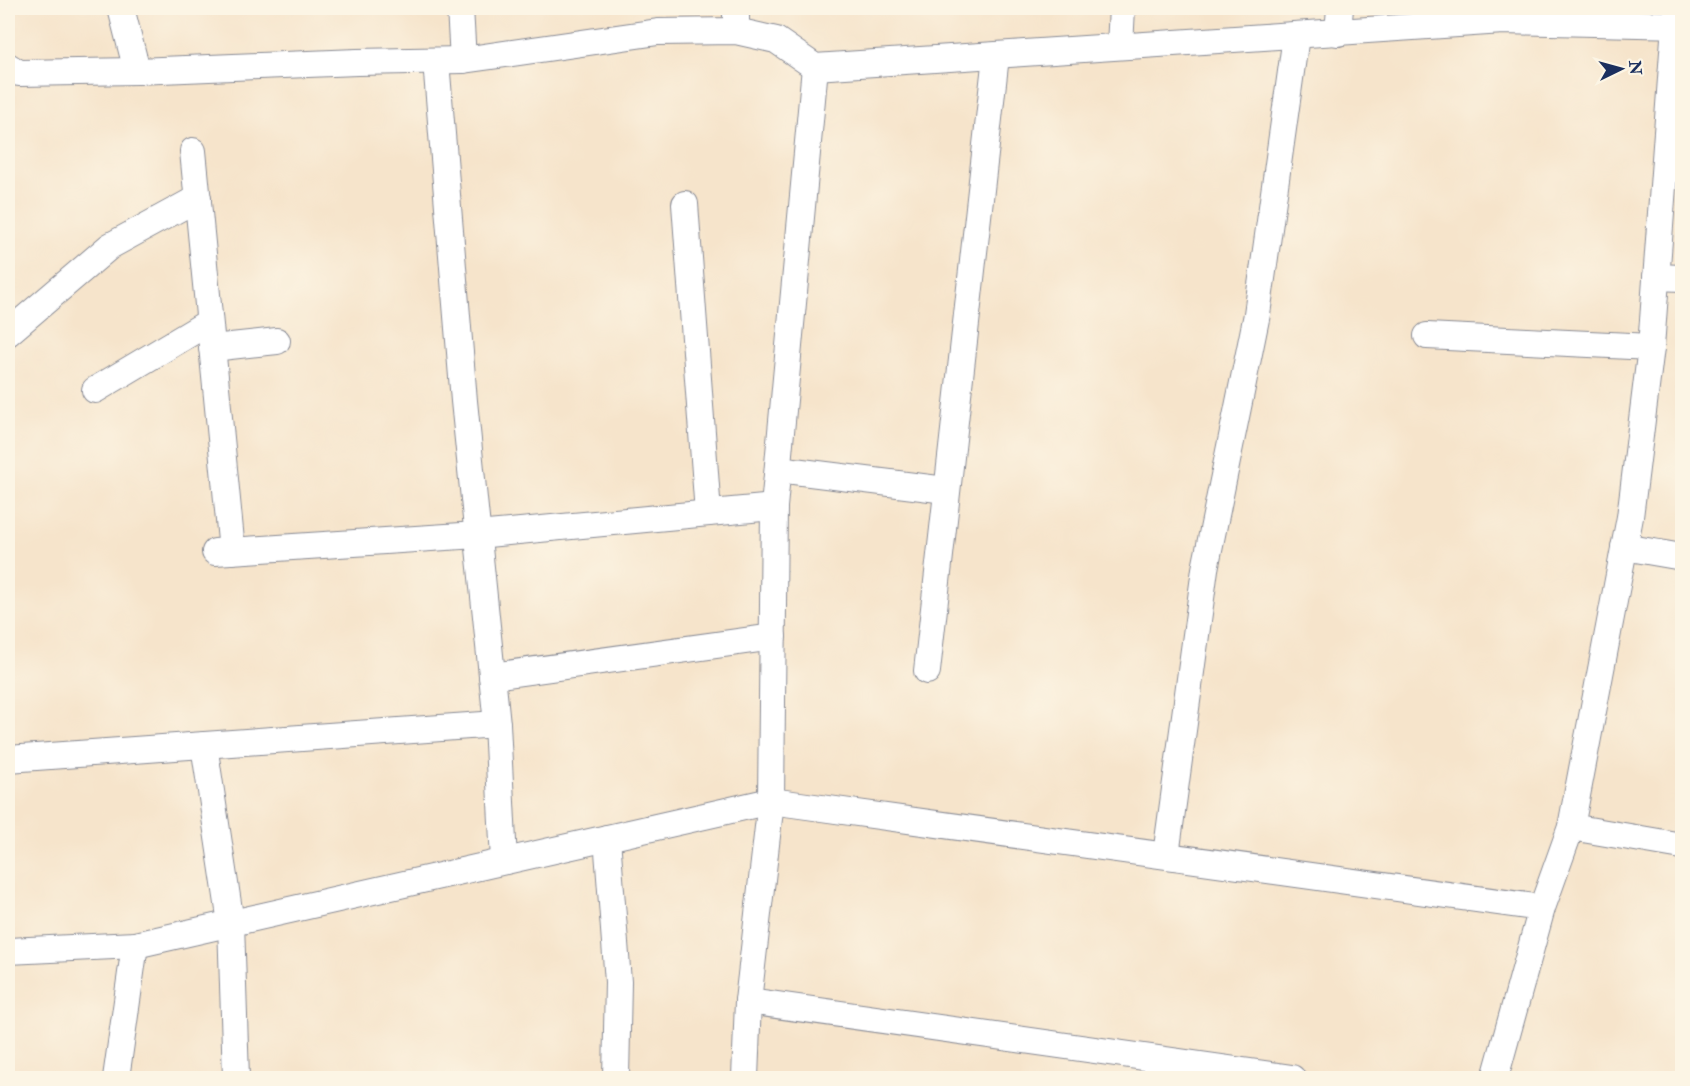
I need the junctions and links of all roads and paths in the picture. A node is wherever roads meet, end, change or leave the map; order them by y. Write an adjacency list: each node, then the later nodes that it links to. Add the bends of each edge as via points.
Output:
1 (121, 8): 15 (street)
2 (460, 8): 11 (street)
3 (1122, 8): 9 (street)
4 (1340, 8): 7 (street)
5 (736, 19): 11 (street); 14 (street)
6 (1679, 25): 7 (street, via 1503,21); 19 (street)
7 (1338, 33): 8 (street)
8 (1296, 36): 9 (street); 45 (street, via 1257,314 1208,553)
9 (1120, 46): 10 (street)
10 (996, 56): 14 (street); 29 (street)
11 (463, 60): 12 (street)
12 (436, 61): 15 (street); 32 (street)
13 (8, 66): 15 (street, via 19,73)
14 (815, 67): 28 (street)
15 (138, 71)
16 (193, 151): 17 (street)
17 (198, 198): 21 (street); 22 (street, via 110,246)
18 (685, 204): 31 (street)
19 (1656, 277): 20 (street); 25 (street)
20 (1683, 278)
21 (210, 322): 26 (street); 27 (street)
22 (8, 333)
23 (1427, 336): 25 (street)
24 (277, 341): 26 (street)
25 (1651, 347): 33 (street)
26 (212, 348): 32 (street, via 223,551)
27 (95, 390)
28 (778, 469): 29 (street); 30 (street)
29 (946, 490): 36 (street)
30 (774, 507): 31 (street); 35 (street)
31 (708, 513): 32 (street)
32 (477, 535): 37 (street)
33 (1624, 547): 34 (street); 42 (street)
34 (1683, 557)
35 (773, 637): 37 (street); 41 (street)
36 (927, 671)
37 (492, 676): 38 (street)
38 (497, 724): 39 (street); 46 (street)
39 (204, 745): 40 (street); 48 (street)
40 (8, 759)
41 (771, 801): 43 (street); 45 (street); 51 (street)
42 (1571, 827): 44 (street); 47 (street)
43 (607, 838): 46 (street); 54 (street, via 618,982)
44 (1683, 846)
45 (1166, 855): 47 (street)
46 (504, 861): 48 (street)
47 (1542, 908): 57 (street)
48 (231, 923): 49 (street); 53 (street)
49 (135, 945): 50 (street); 52 (street)
50 (8, 951)
51 (748, 1001): 55 (street); 56 (street)
52 (116, 1078)
53 (237, 1078)
54 (616, 1078)
55 (745, 1078)
56 (1292, 1078)
57 (1495, 1078)

